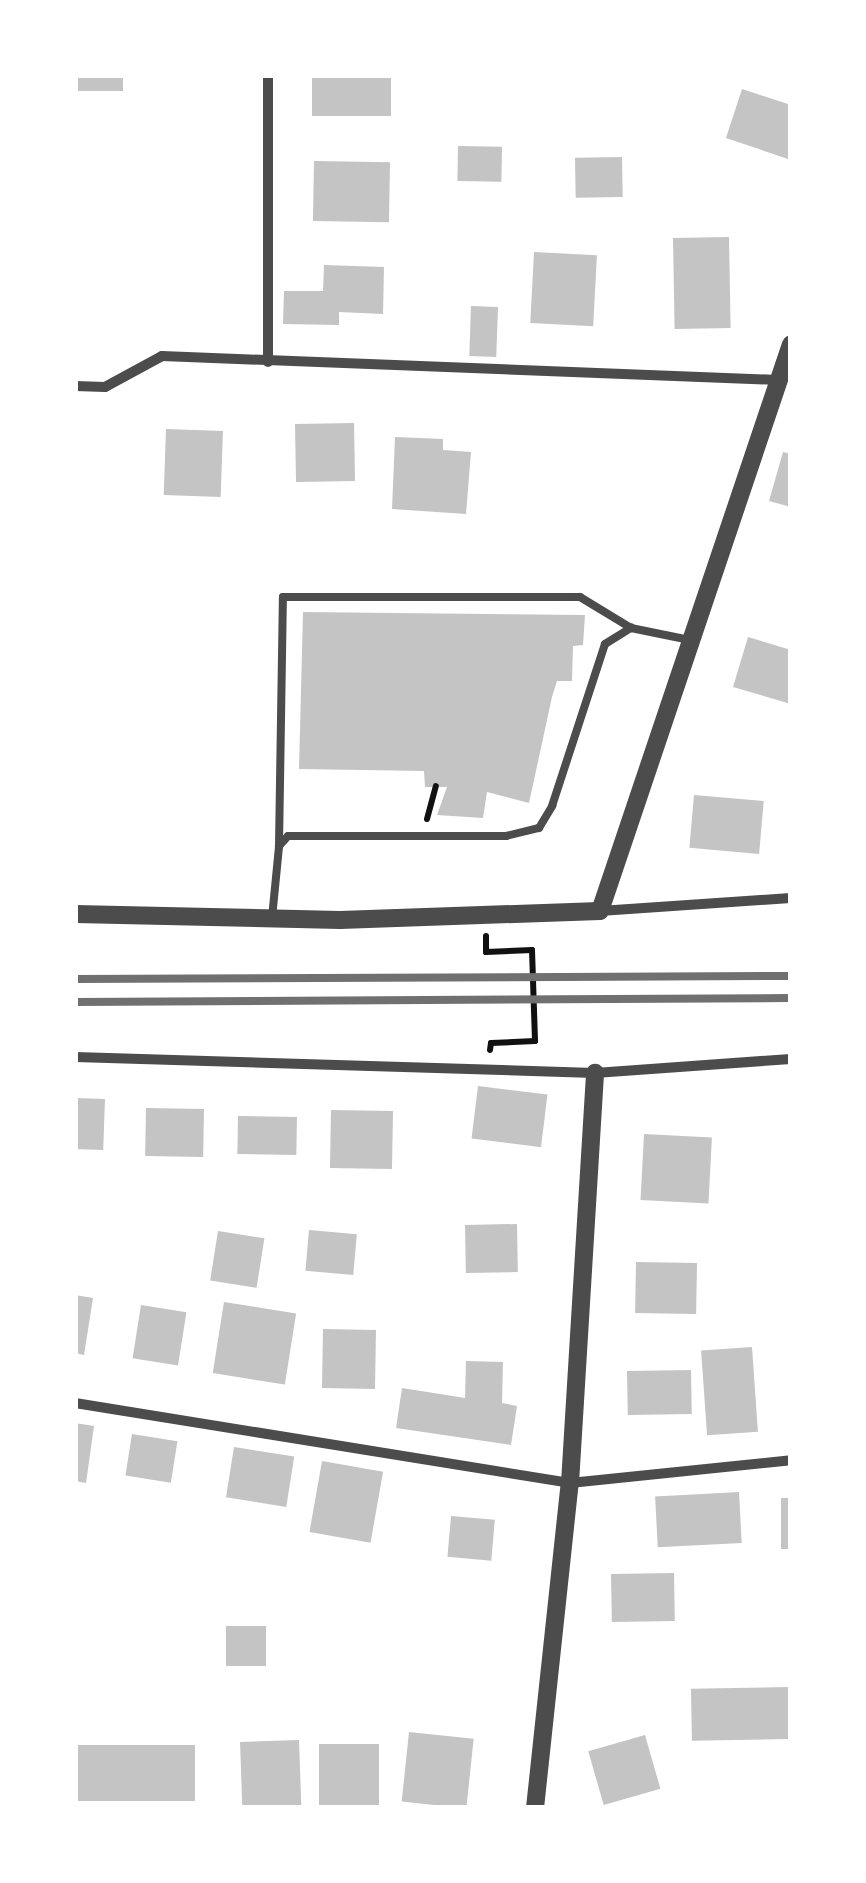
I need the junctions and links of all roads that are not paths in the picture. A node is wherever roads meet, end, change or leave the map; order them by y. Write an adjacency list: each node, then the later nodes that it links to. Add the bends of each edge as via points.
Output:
1 (268, 75): 3 (street)
2 (791, 344): 4 (street)
3 (268, 362): 4 (street); 5 (street, via 162,356 105,387)
4 (777, 380): 7 (street)
5 (75, 386)
6 (631, 628): 7 (lane); 8 (lane, via 605,644 552,806 538,828 506,836 306,832); 8 (lane, via 580,597 282,597)
7 (690, 640): 10 (street)
8 (279, 846): 12 (lane)
9 (791, 898): 10 (street)
10 (600, 911): 12 (street)
11 (75, 914): 12 (street)
12 (272, 918)
13 (75, 1057): 15 (street)
14 (791, 1059): 15 (street)
15 (596, 1072): 18 (street)
16 (75, 1403): 18 (street)
17 (791, 1460): 18 (street)
18 (570, 1482): 19 (street)
19 (535, 1808)

